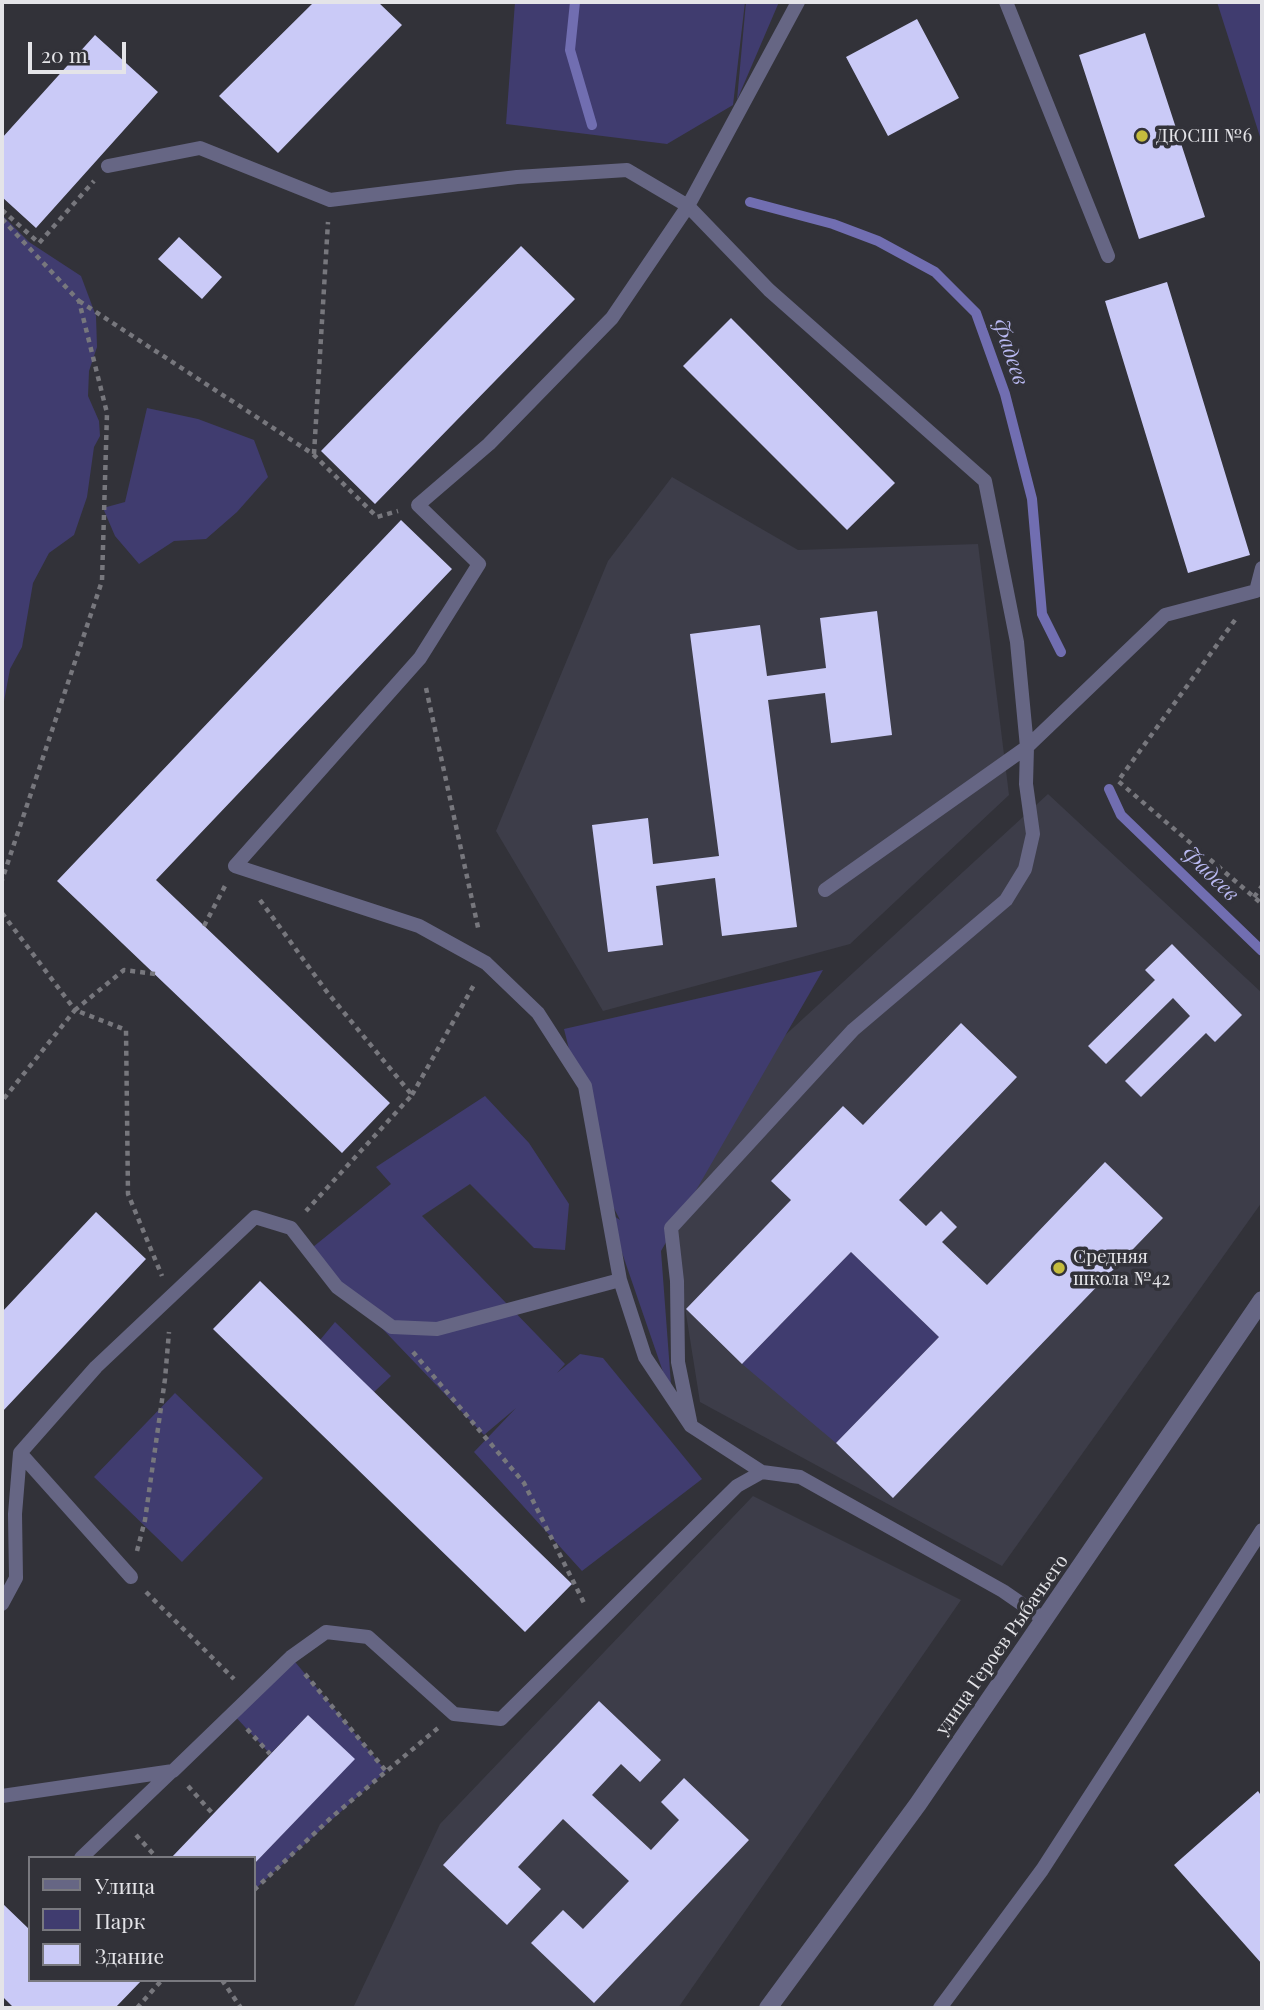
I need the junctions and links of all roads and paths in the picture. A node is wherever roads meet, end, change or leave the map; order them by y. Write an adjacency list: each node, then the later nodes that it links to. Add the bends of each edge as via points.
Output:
1 (798, 2): 5 (lane)
2 (1006, 2): 8 (lane)
3 (108, 166): 4 (lane, via 200,148); 6 (path, via 39,243)
4 (330, 200): 5 (lane, via 517,177 627,170); 10 (path)
5 (688, 206): 11 (lane, via 612,318 489,444); 15 (lane, via 769,290 985,481 1017,642)
6 (2, 210)
7 (2, 219): 9 (path)
8 (1108, 256)
9 (79, 301): 10 (path); 17 (path, via 107,413 102,581)
10 (313, 454): 11 (path, via 377,517)
11 (418, 505): 14 (lane, via 479,564)
12 (1262, 568): 13 (lane)
13 (1256, 592): 15 (lane, via 1165,615); 20 (path, via 1118,781)
14 (420, 658): 16 (lane); 24 (path)
15 (1027, 747): 19 (lane); 31 (lane, via 1026,784 1033,834 1025,869 1006,900 853,1030 671,1228 678,1362)
16 (235, 866): 23 (path); 24 (lane, via 419,926); 25 (path, via 327,992)
17 (2, 880)
18 (1262, 886): 20 (path)
19 (825, 890)
20 (1254, 897): 21 (path)
21 (1262, 904)
22 (2, 916): 26 (path, via 75,1010)
23 (204, 926)
24 (486, 963): 25 (path); 28 (lane, via 538,1013 585,1086)
25 (412, 1095): 27 (path)
26 (2, 1101)
27 (290, 1228): 30 (lane, via 337,1287); 32 (lane, via 255,1217 96,1367)
28 (620, 1280): 30 (lane, via 437,1329); 31 (lane, via 645,1357)
29 (1262, 1300): 37 (street, улица Героев Рыбачьего)
30 (392, 1327): 38 (path, via 524,1483)
31 (691, 1426): 33 (lane)
32 (20, 1453): 35 (lane); 36 (lane, via 16,1578)
33 (762, 1472): 37 (lane, via 800,1477 1003,1591); 38 (lane, via 737,1486)
34 (1262, 1530): 54 (lane, via 1042,1870)
35 (131, 1577)
36 (2, 1604)
37 (1045, 1620): 53 (street, улица Героев Рыбачьего, via 918,1804)
38 (596, 1625): 41 (lane, via 500,1719)
39 (291, 1657): 40 (lane); 41 (lane, via 326,1632 369,1637); 44 (path)
40 (232, 1713): 42 (path); 43 (lane)
41 (454, 1714): 44 (path)
42 (270, 1755)
43 (173, 1770): 45 (lane); 46 (path); 47 (lane)
44 (386, 1771): 48 (path)
45 (2, 1796)
46 (213, 1814)
47 (83, 1856)
48 (256, 1888)
49 (160, 1982): 51 (path)
50 (223, 1982): 52 (path)
51 (137, 2008)
52 (241, 2008)
53 (768, 2008)
54 (940, 2008)

